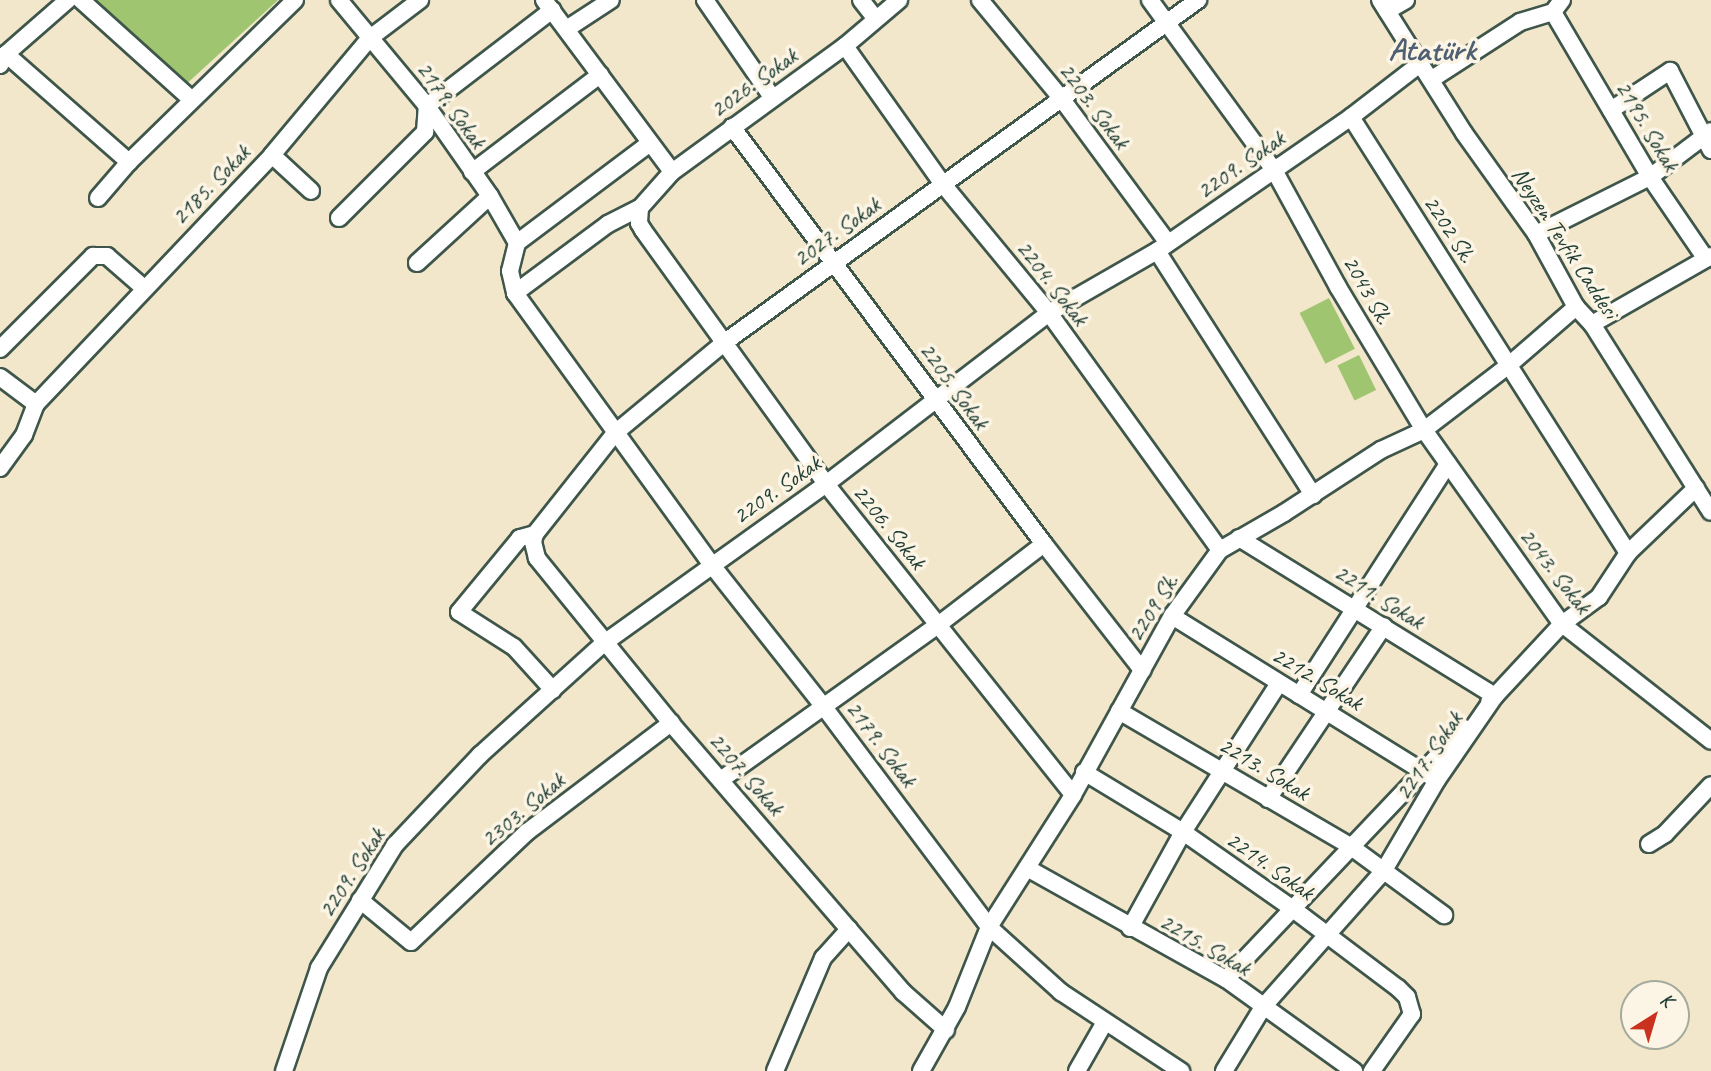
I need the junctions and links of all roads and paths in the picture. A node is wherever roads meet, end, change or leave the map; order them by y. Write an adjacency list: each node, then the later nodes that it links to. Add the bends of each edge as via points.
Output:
1 (68, 0): 22 (street)
2 (81, 0): 28 (street)
3 (295, 0): 28 (street)
4 (338, 0): 20 (street, 2179. Sokak)
5 (421, 0): 20 (street, 2185. Sokak)
6 (611, 0): 19 (street)
7 (705, 0): 26 (street)
8 (861, 0): 17 (street)
9 (899, 0): 17 (street, 2026. Sokak)
10 (980, 0): 27 (street, 2203. Sokak)
11 (1150, 0): 18 (street)
12 (1198, 0): 18 (street, 2027. Sokak)
13 (1406, 0): 15 (street)
14 (548, 5): 19 (street); 29 (street)
15 (1384, 6): 23 (street, Neyzen Tevfik Caddesi)
16 (1558, 6): 25 (street, via 1520,22); 30 (street, 2195. Sokak)
17 (875, 18): 21 (street, 2026. Sokak)
18 (1166, 22): 27 (street, 2027. Sokak); 37 (street)
19 (568, 28): 24 (street)
20 (370, 38): 29 (street, 2179. Sokak); 35 (street, 2185. Sokak)
21 (845, 46): 26 (street, 2026. Sokak); 41 (street, 2204. Sokak)
22 (3, 59): 36 (street)
23 (1422, 63): 25 (street, Neyzen Tevfik Caddesi); 31 (street, 2209. Sokak)
24 (600, 75): 34 (street); 38 (street)
25 (1432, 79): 47 (street, Neyzen Tevfik Caddesi, via 1464,133)
26 (772, 97): 32 (street, 2026. Sokak)
27 (1061, 98): 41 (street, 2027. Sokak); 49 (street, 2203. Sokak)
28 (192, 100): 36 (street)
29 (428, 106): 38 (street, 2179. Sokak); 46 (street, via 425,132)
30 (1611, 110): 33 (street, via 1670,71); 40 (street, 2195. Sokak)
31 (1351, 117): 37 (street, 2209. Sokak); 60 (street, 2202 Sk.)
32 (732, 127): 39 (street, 2026. Sokak); 51 (street, 2205. Sokak)
33 (1708, 139): 40 (street)
34 (650, 143): 39 (street); 48 (street)
35 (272, 155): 42 (street); 53 (street, 2185. Sokak)
36 (129, 162): 44 (street)
37 (1274, 170): 49 (street, 2209. Sokak); 64 (street, 2043 Sk.)
38 (472, 172): 43 (street, 2179. Sokak)
39 (672, 172): 45 (street, 2026. Sokak)
40 (1650, 177): 47 (street); 50 (street, 2195. Sokak)
41 (942, 183): 51 (street, 2027. Sokak); 56 (street, 2204. Sokak)
42 (312, 191)
43 (490, 196): 48 (street, 2179. Sokak); 52 (street)
44 (98, 198)
45 (640, 208): 54 (street, via 608,224); 58 (street, 2206. Sokak, via 642,230)
46 (339, 218)
47 (1536, 234): 55 (street, Neyzen Tevfik Caddesi)
48 (516, 243): 54 (street, via 510,271)
49 (1162, 247): 56 (street, 2209. Sokak); 70 (street, 2203. Sokak)
50 (1708, 258): 57 (street)
51 (836, 261): 58 (street, 2027. Sokak); 62 (street, 2205. Sokak)
52 (417, 263)
53 (144, 288): 59 (street, via 107,256 93,256); 63 (street, 2185. Sokak)
54 (515, 293): 65 (street, 2179. Sokak)
55 (1576, 307): 57 (street, Neyzen Tevfik Caddesi); 60 (street, 2209 Sk.)
56 (1049, 313): 62 (street, 2209. Sokak); 75 (street, 2204. Sokak)
57 (1592, 324): 69 (street, Neyzen Tevfik Caddesi)
58 (725, 342): 65 (street, 2027. Sokak); 68 (street, 2206. Sokak)
59 (0, 349)
60 (1509, 365): 64 (street, 2209 Sk.); 76 (street, 2202 Sk.)
61 (0, 377): 63 (street)
62 (935, 398): 68 (street, 2209. Sokak); 74 (street, 2205. Sokak)
63 (36, 404): 67 (street, via 24,435)
64 (1424, 430): 66 (street, 2043. Sokak); 70 (street, 2209 Sk., via 1381,450)
65 (615, 433): 72 (street, 2027. Sokak); 77 (street, 2179. Sokak)
66 (1448, 464): 78 (street); 80 (street, 2043. Sokak)
67 (0, 468)
68 (826, 484): 77 (street, 2209. Sokak); 81 (street, 2206. Sokak)
69 (1696, 488): 71 (street, Neyzen Tevfik Caddesi); 76 (street, 2217. Sokak)
70 (1312, 495): 73 (street, 2209 Sk.)
71 (1711, 512)
72 (535, 534): 83 (street, 2207. Sokak, via 537,558); 86 (street, 2027. Sokak, via 520,538 459,612 514,647)
73 (1239, 538): 75 (street, 2209 Sk.); 78 (street, 2211. Sokak)
74 (1044, 544): 81 (street); 84 (street, 2205. Sokak)
75 (1220, 550): 79 (street, 2209 Sk.)
76 (1628, 554): 80 (street, 2217. Sokak, via 1599,597)
77 (711, 564): 83 (street, 2209. Sokak); 89 (street, 2179. Sokak)
78 (1355, 608): 82 (street, 2211. Sokak); 87 (street)
79 (1172, 616): 84 (street, 2209 Sk.); 85 (street, 2212. Sokak)
80 (1562, 624): 88 (street, 2217. Sokak); 93 (street, 2043. Sokak)
81 (938, 625): 89 (street); 99 (street, 2206. Sokak)
82 (1384, 626): 88 (street, 2211. Sokak); 91 (street)
83 (604, 643): 86 (street, 2209. Sokak); 92 (street, 2207. Sokak)
84 (1142, 670): 90 (street, 2209 Sk.)
85 (1279, 683): 87 (street, 2212. Sokak); 94 (street)
86 (553, 690): 106 (street, 2209. Sokak, via 417,820)
87 (1299, 695): 91 (street, 2212. Sokak)
88 (1495, 696): 96 (street, 2217. Sokak)
89 (824, 707): 97 (street); 109 (street, 2179. Sokak)
90 (1119, 711): 94 (street, 2213. Sokak); 95 (street, 2209 Sk.)
91 (1328, 712): 96 (street, 2212. Sokak); 100 (street)
92 (671, 723): 97 (street, 2207. Sokak); 106 (street, 2303. Sokak, via 527,832 411,942)
93 (1711, 741)
94 (1225, 771): 100 (street, 2213. Sokak); 101 (street)
95 (1084, 772): 99 (street, 2209 Sk.); 101 (street, 2214. Sokak)
96 (1431, 776): 103 (street); 105 (street, 2217. Sokak)
97 (722, 779): 111 (street, 2207. Sokak)
98 (1711, 785): 102 (street, via 1665,834)
99 (1073, 794): 104 (street, 2209 Sk.)
100 (1268, 799): 103 (street, 2213. Sokak)
101 (1183, 832): 107 (street, 2214. Sokak); 110 (street)
102 (1649, 844)
103 (1350, 846): 105 (street, 2213. Sokak); 107 (street)
104 (1027, 868): 109 (street, 2209 Sk.); 110 (street, 2215. Sokak)
105 (1383, 872): 108 (street, 2213. Sokak); 112 (street, 2217. Sokak)
106 (360, 900): 117 (street, 2209. Sokak, via 319,968)
107 (1293, 909): 112 (street, 2214. Sokak); 113 (street)
108 (1444, 915)
109 (989, 927): 115 (street, 2179. Sokak, via 1061,992); 116 (street, 2209 Sk.)
110 (1130, 928): 113 (street, 2215. Sokak)
111 (849, 929): 116 (street, 2207. Sokak, via 903,992); 118 (street, via 823,958)
112 (1325, 935): 114 (street, 2217. Sokak); 124 (street, 2214. Sokak, via 1407,997 1412,1014)
113 (1226, 979): 114 (street, 2215. Sokak)
114 (1263, 1007): 122 (street, 2217. Sokak); 123 (street, 2215. Sokak)
115 (1105, 1022): 120 (street); 121 (street, 2179. Sokak)
116 (946, 1030): 119 (street, 2209 Sk.)
117 (285, 1071)
118 (775, 1071)
119 (921, 1071)
120 (1077, 1071)
121 (1181, 1071)
122 (1224, 1071)
123 (1354, 1071)
124 (1372, 1071)

